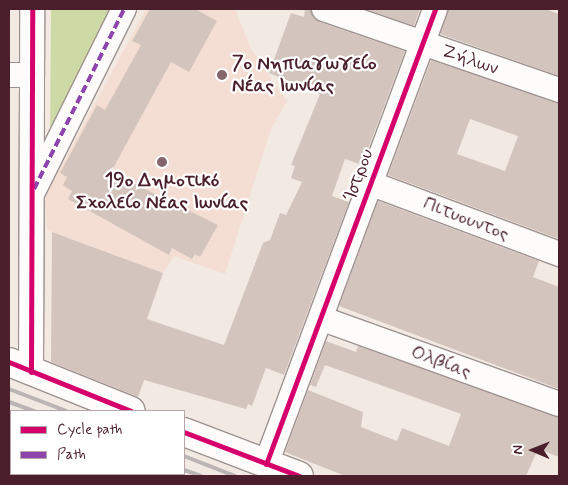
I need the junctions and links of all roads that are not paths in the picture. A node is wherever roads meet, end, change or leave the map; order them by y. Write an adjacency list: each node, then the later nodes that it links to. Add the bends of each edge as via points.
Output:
1 (32, 9): 7 (street)
2 (124, 9): 10 (street)
3 (324, 9): 5 (street, Ζήλων)
4 (435, 9): 5 (street, Ίστρου)
5 (422, 44): 8 (street, Ζήλων); 9 (street, Ίστρου)
6 (9, 75): 7 (street)
7 (32, 75): 10 (street)
8 (559, 90)
9 (372, 184): 11 (street, Πιτυουντος); 12 (street, Ίστρου)
10 (32, 193): 14 (street)
11 (559, 254)
12 (323, 319): 15 (street, Ολβίας); 18 (street, Ίστρου)
13 (9, 345): 14 (street)
14 (20, 367): 16 (street)
15 (559, 404)
16 (128, 410)
17 (185, 432): 18 (street)
18 (266, 464): 19 (street)
19 (299, 476)

